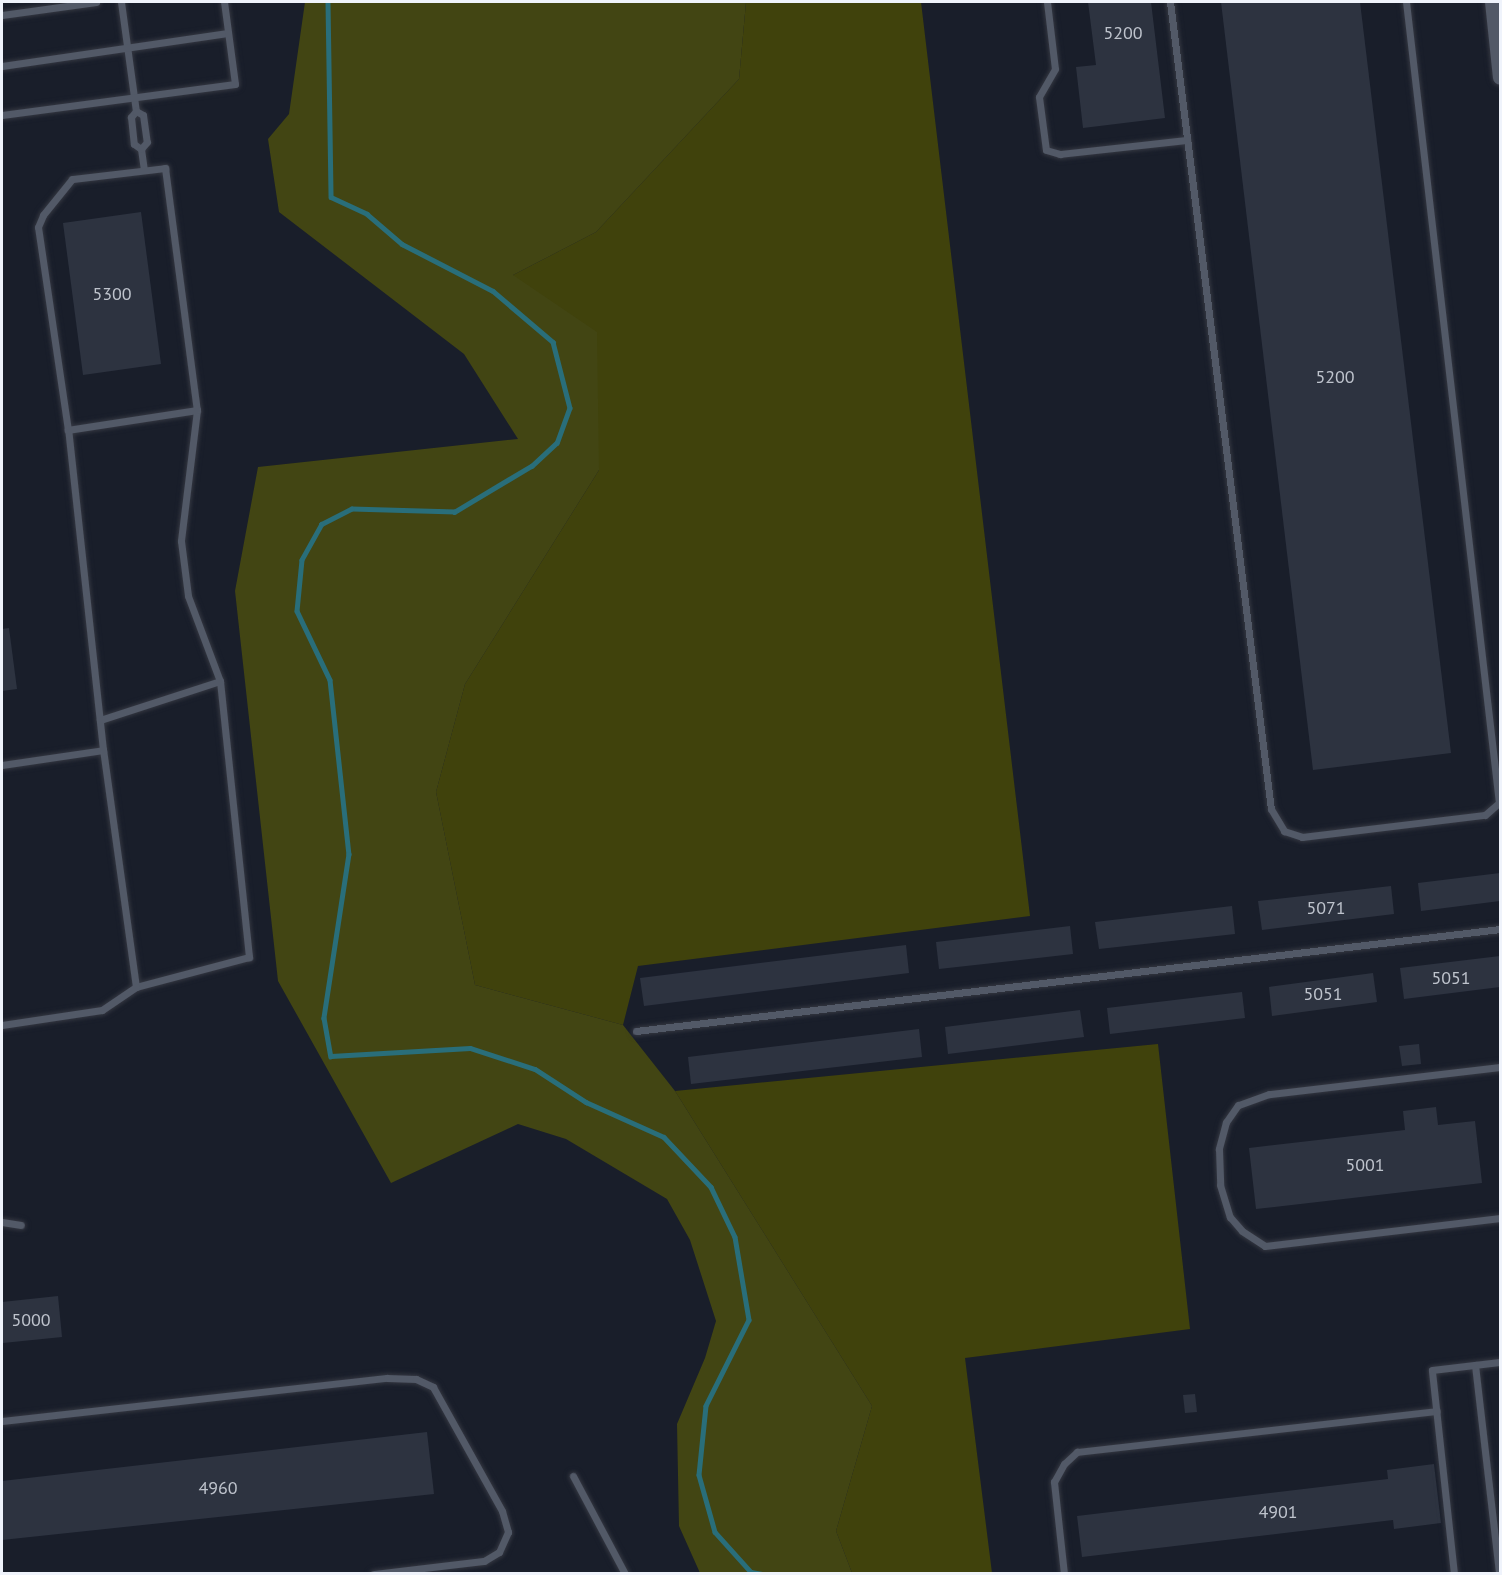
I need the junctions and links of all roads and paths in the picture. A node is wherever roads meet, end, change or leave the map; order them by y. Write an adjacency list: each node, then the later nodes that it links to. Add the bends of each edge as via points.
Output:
1 (96, 2): 8 (lane)
2 (121, 2): 10 (lane)
3 (224, 2): 9 (lane)
4 (1047, 2): 16 (lane, via 1055,69 1040,97 1046,150 1060,154)
5 (1170, 2): 16 (lane)
6 (1406, 2): 16 (lane, via 1499,803 1485,815 1302,837 1284,831 1271,809)
7 (1492, 2): 12 (street)
8 (2, 15)
9 (228, 33): 10 (lane); 13 (lane, via 235,84)
10 (127, 48): 11 (lane); 13 (lane)
11 (2, 66)
12 (1500, 78)
13 (134, 97): 14 (lane); 15 (lane)
14 (136, 111): 17 (lane, via 131,117 134,144); 17 (lane, via 143,115 147,142)
15 (2, 115)
16 (1187, 140)
17 (141, 149): 18 (lane)
18 (144, 170): 19 (lane, via 165,168); 20 (lane, via 72,178 38,227)
19 (197, 410): 20 (lane); 21 (lane, via 181,541 188,596)
20 (68, 430): 22 (lane)
21 (220, 681): 22 (lane); 26 (lane, via 249,957)
22 (100, 720): 23 (lane)
23 (103, 750): 24 (lane); 26 (lane)
24 (2, 765)
25 (1500, 929): 28 (lane)
26 (136, 987): 27 (lane, via 102,1010)
27 (2, 1025)
28 (636, 1032)
29 (1500, 1067): 30 (lane, via 1269,1094 1238,1105 1226,1122 1219,1149 1220,1185 1230,1217 1242,1231 1265,1246)
30 (1500, 1218)
31 (2, 1222): 32 (lane)
32 (21, 1225)
33 (1500, 1362): 34 (lane)
34 (1475, 1365): 35 (lane, via 1432,1370); 42 (lane)
35 (1437, 1411): 40 (lane, via 1077,1452 1064,1464 1054,1482); 41 (lane)
36 (2, 1421): 38 (lane, via 387,1378 416,1379 433,1387 502,1511 508,1532 499,1552 484,1561)
37 (573, 1476): 39 (lane)
38 (374, 1574)
39 (625, 1574)
40 (1064, 1574)
41 (1454, 1574)
42 (1499, 1574)

